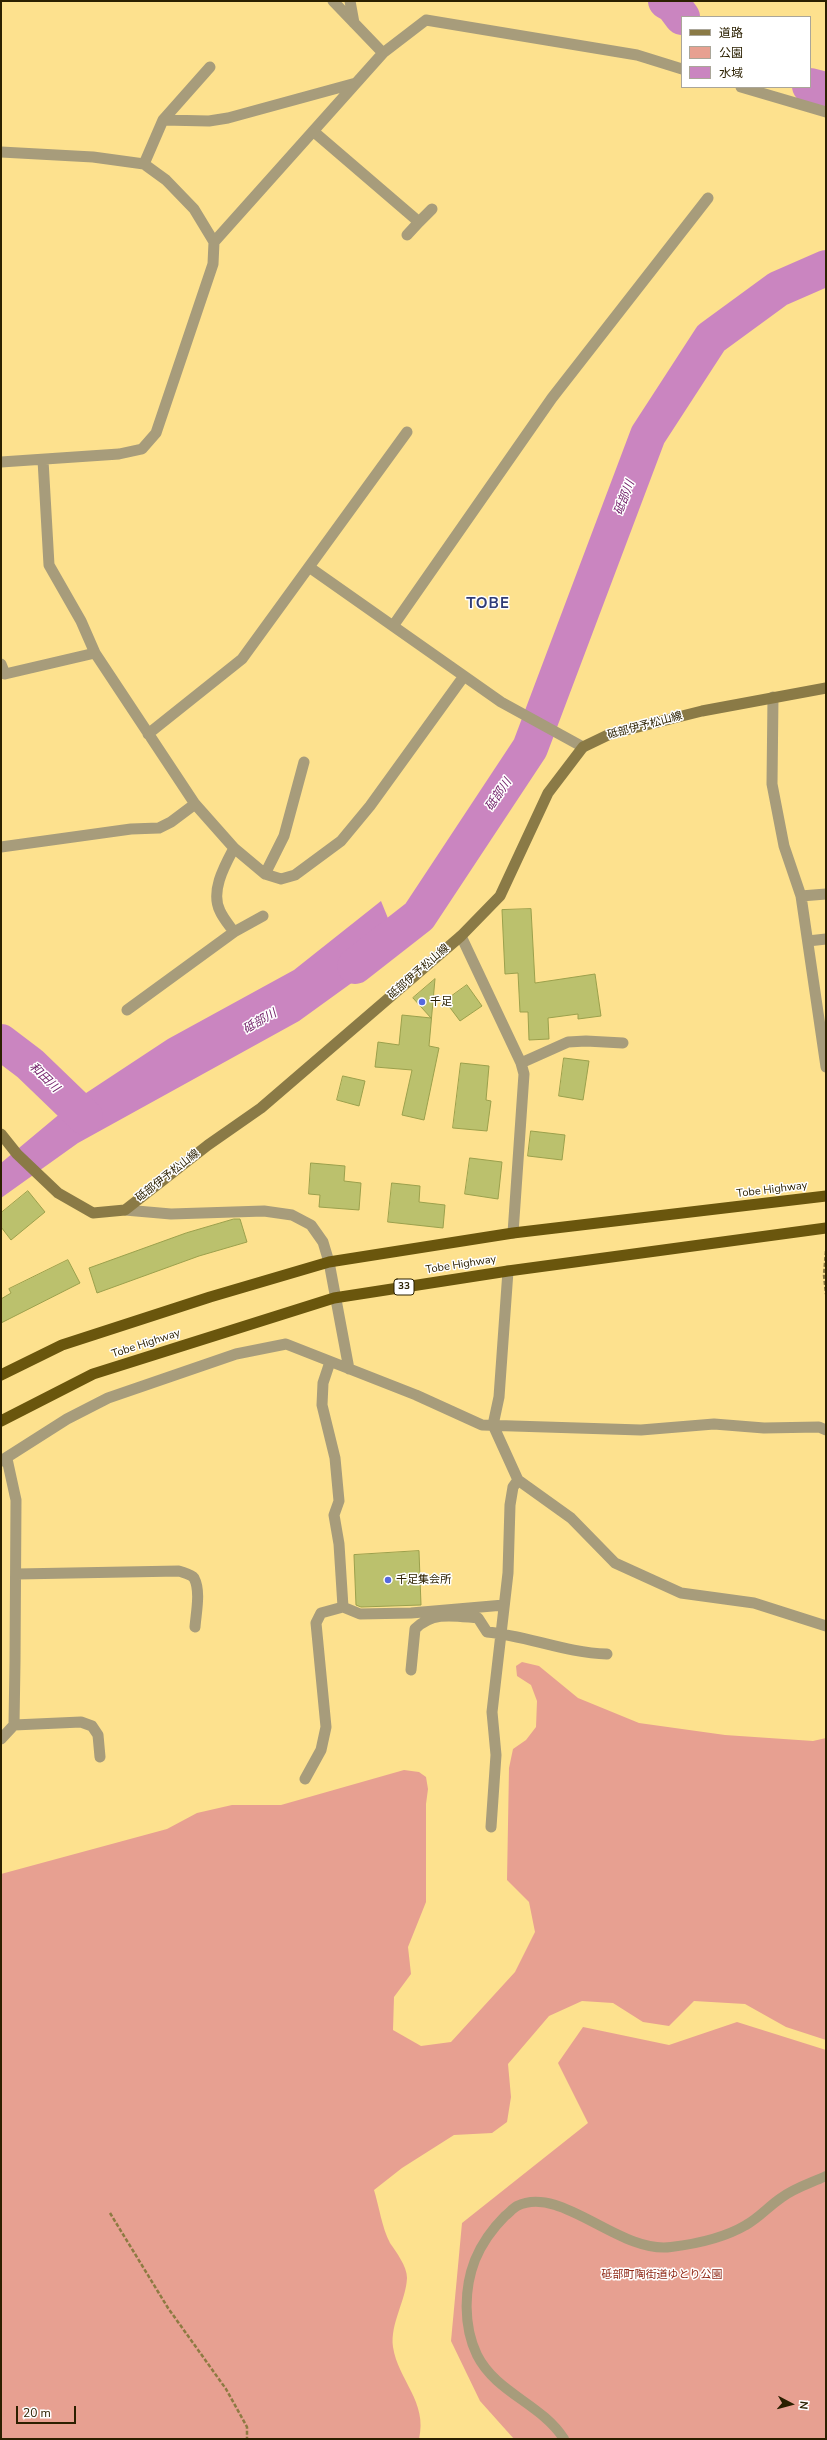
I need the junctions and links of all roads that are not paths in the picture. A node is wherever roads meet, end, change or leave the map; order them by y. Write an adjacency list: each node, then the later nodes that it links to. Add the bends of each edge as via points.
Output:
1 (333, 1): 3 (street)
2 (350, 1): 3 (street)
3 (354, 23): 4 (street)
4 (383, 53): 6 (street, via 426,20 637,55); 7 (street)
5 (210, 67): 10 (street)
6 (681, 69)
7 (356, 83): 10 (street, via 228,118 209,121); 11 (street)
8 (744, 88): 9 (street)
9 (826, 112)
10 (163, 120): 13 (street)
11 (313, 131): 16 (street); 18 (street)
12 (1, 152): 13 (street, via 93,157)
13 (144, 164): 18 (street, via 166,180 194,209)
14 (708, 198): 23 (street, via 552,398)
15 (432, 209): 16 (street)
16 (419, 222): 17 (street)
17 (407, 235)
18 (214, 242): 20 (street, via 213,264 156,433 142,449 119,454)
19 (407, 432): 22 (street)
20 (43, 460): 21 (street); 24 (street, via 49,565 81,621)
21 (1, 462)
22 (309, 567): 23 (street); 29 (street, via 242,659)
23 (393, 626): 26 (street)
24 (95, 653): 25 (street, via 5,674); 29 (street)
25 (1, 664)
26 (464, 676): 30 (street, via 501,702); 35 (street, via 370,806 341,841 295,875 281,879)
27 (826, 688): 28 (main road, 砥部伊予松山線)
28 (773, 697): 30 (main road, 砥部伊予松山線, via 702,711 610,734); 37 (street, via 772,784 784,846)
29 (148, 734): 32 (street)
30 (583, 747): 40 (main road, 砥部伊予松山線, via 548,793 500,896)
31 (304, 762): 35 (street, via 284,836)
32 (195, 804): 33 (street, via 159,828 131,829); 34 (street)
33 (1, 847)
34 (234, 848): 35 (street); 39 (street, via 220,875 217,894 219,910)
35 (265, 874)
36 (826, 894): 37 (street)
37 (801, 896): 42 (street)
38 (263, 916): 39 (street)
39 (234, 932): 43 (street)
40 (461, 936): 45 (street); 49 (main road, 砥部伊予松山線, via 261,1108 208,1145)
41 (826, 938): 42 (street)
42 (808, 941): 46 (street)
43 (127, 1010)
44 (623, 1043): 45 (street, via 568,1042)
45 (521, 1063): 51 (street, via 524,1074)
46 (826, 1067)
47 (1, 1134): 49 (main road, 砥部伊予松山線, via 17,1154 58,1193 93,1213)
48 (826, 1196): 51 (highway, Tobe Highway)
49 (125, 1210): 52 (street, via 171,1214 264,1211 292,1215 311,1225 323,1242)
50 (826, 1228): 53 (highway, Tobe Highway / 33)
51 (512, 1233): 52 (highway, Tobe Highway)
52 (329, 1262): 54 (street); 57 (highway, Tobe Highway, via 62,1345)
53 (508, 1271): 54 (highway, Tobe Highway / 33); 59 (street, via 499,1397)
54 (334, 1298): 56 (street); 58 (highway, Tobe Highway / 33, via 93,1374)
55 (330, 1362): 56 (street); 61 (street, via 286,1344 236,1354 108,1398 67,1419); 65 (street, via 323,1383 322,1405 335,1458 339,1501 334,1515 339,1544)
56 (349, 1369): 59 (street, via 482,1424)
57 (1, 1375)
58 (1, 1421)
59 (493, 1425): 60 (street, via 641,1430 714,1424 764,1428 820,1427); 62 (street)
60 (826, 1430)
61 (4, 1460): 63 (street, via 16,1500)
62 (518, 1480): 64 (street, via 513,1486 510,1506); 66 (street, via 571,1518 614,1563 681,1593 754,1603)
63 (17, 1574): 67 (street, via 180,1571 194,1578 197,1595); 71 (street)
64 (504, 1605): 65 (street, via 396,1614 360,1614); 68 (street)
65 (343, 1607): 74 (street, via 321,1613 316,1623 326,1727 321,1750)
66 (826, 1626)
67 (195, 1627)
68 (501, 1633): 69 (street, via 583,1653); 70 (street, via 487,1632 478,1618 451,1615 425,1619 415,1629); 75 (street, via 492,1712 496,1755)
69 (607, 1654)
70 (411, 1670)
71 (14, 1725): 72 (street); 73 (street, via 81,1722 92,1726 98,1735)
72 (1, 1740)
73 (100, 1757)
74 (305, 1779)
75 (491, 1827)
76 (826, 2176): 77 (lane, via 782,2197 746,2225 703,2242 668,2247 639,2243 609,2232 563,2206 538,2202 517,2206 498,2223 480,2246 468,2279 466,2316 477,2355 501,2386 539,2413 559,2430)
77 (564, 2439)

